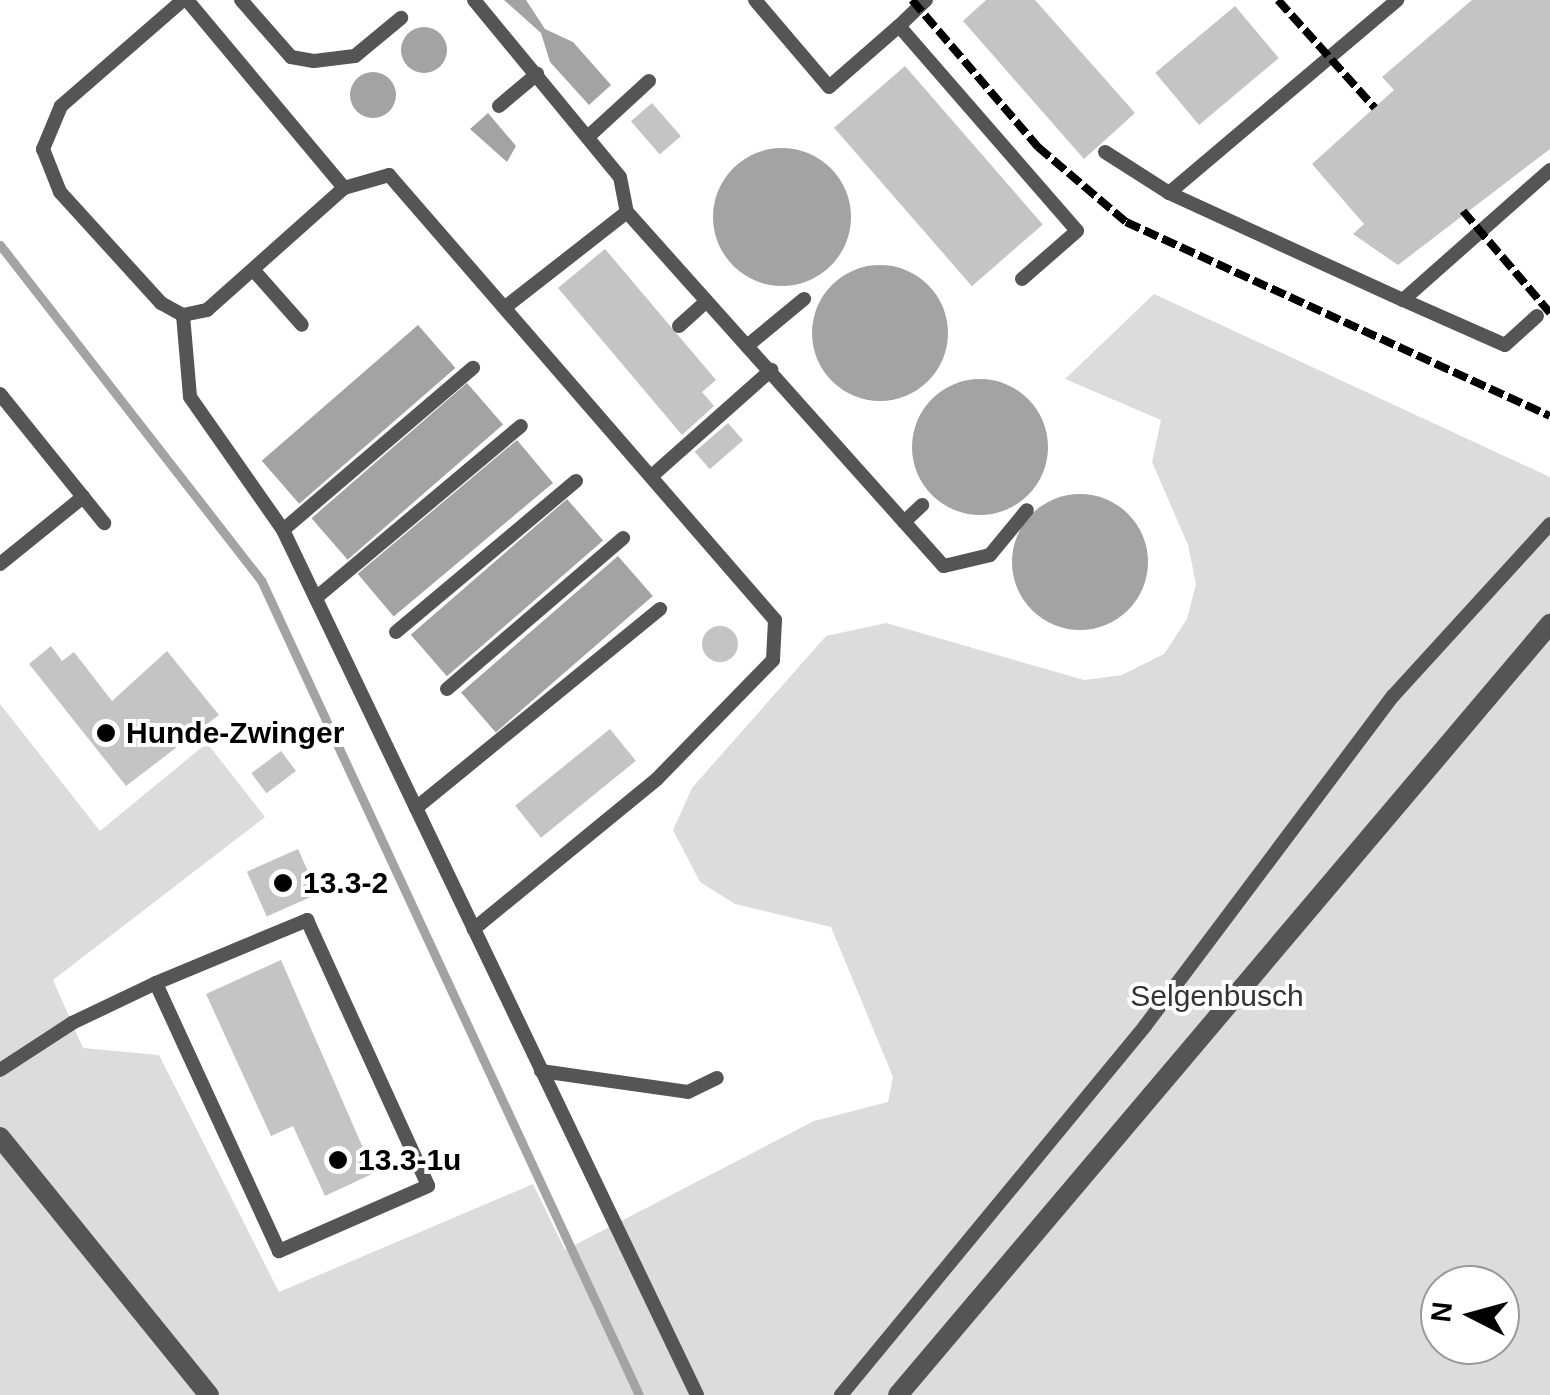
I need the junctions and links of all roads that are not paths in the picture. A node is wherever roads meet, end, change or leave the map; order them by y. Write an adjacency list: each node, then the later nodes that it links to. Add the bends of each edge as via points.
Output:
1 (185, 0): 15 (lane); 24 (lane, via 61,106 43,149 60,192 161,304)
2 (241, 0): 7 (lane, via 290,57 314,62 354,56)
3 (474, 0): 9 (lane)
4 (755, 0): 8 (lane, via 829,86)
5 (926, 0): 8 (lane)
6 (1396, 0): 16 (lane)
7 (401, 18)
8 (899, 26): 19 (lane, via 1077,231)
9 (537, 74): 11 (lane); 12 (lane)
10 (649, 81): 12 (lane)
11 (499, 106)
12 (590, 135): 17 (lane, via 620,177)
13 (1104, 152): 16 (lane)
14 (1550, 170): 21 (lane)
15 (344, 188): 18 (lane); 23 (lane, via 389,176)
16 (1169, 193): 21 (lane)
17 (627, 212): 22 (lane); 23 (lane)
18 (256, 273): 24 (lane, via 208,310); 26 (lane)
19 (1022, 280)
20 (804, 300): 28 (lane)
21 (1403, 300): 25 (lane, via 1504,345)
22 (706, 302): 27 (lane); 28 (lane)
23 (508, 305): 33 (lane)
24 (183, 315): 41 (lane, via 190,397)
25 (1537, 316)
26 (302, 325)
27 (679, 326)
28 (748, 346): 30 (lane)
29 (473, 368): 41 (lane)
30 (771, 370): 33 (lane); 39 (lane)
31 (0, 394): 35 (lane)
32 (521, 426): 44 (lane)
33 (654, 474): 50 (lane, via 775,620 772,660 657,780)
34 (576, 481): 47 (lane)
35 (83, 496): 38 (lane); 43 (lane)
36 (922, 505): 39 (lane)
37 (1026, 510): 39 (lane, via 990,555 968,566 944,566)
38 (104, 522)
39 (904, 522)
40 (1550, 524): 58 (lane, via 1393,696 1145,1026)
41 (283, 530): 44 (lane)
42 (623, 538): 48 (lane)
43 (0, 564)
44 (317, 597): 49 (lane)
45 (660, 609): 49 (lane)
46 (1550, 624): 59 (street)
47 (396, 632)
48 (447, 689)
49 (416, 808): 50 (lane)
50 (474, 929): 53 (lane)
51 (156, 983): 51 (lane, via 306,920 428,1186 279,1251); 52 (lane)
52 (0, 1070)
53 (540, 1072): 54 (lane, via 688,1092); 57 (lane)
54 (717, 1078)
55 (0, 1137): 56 (street)
56 (209, 1395)
57 (697, 1395)
58 (841, 1395)
59 (898, 1395)

